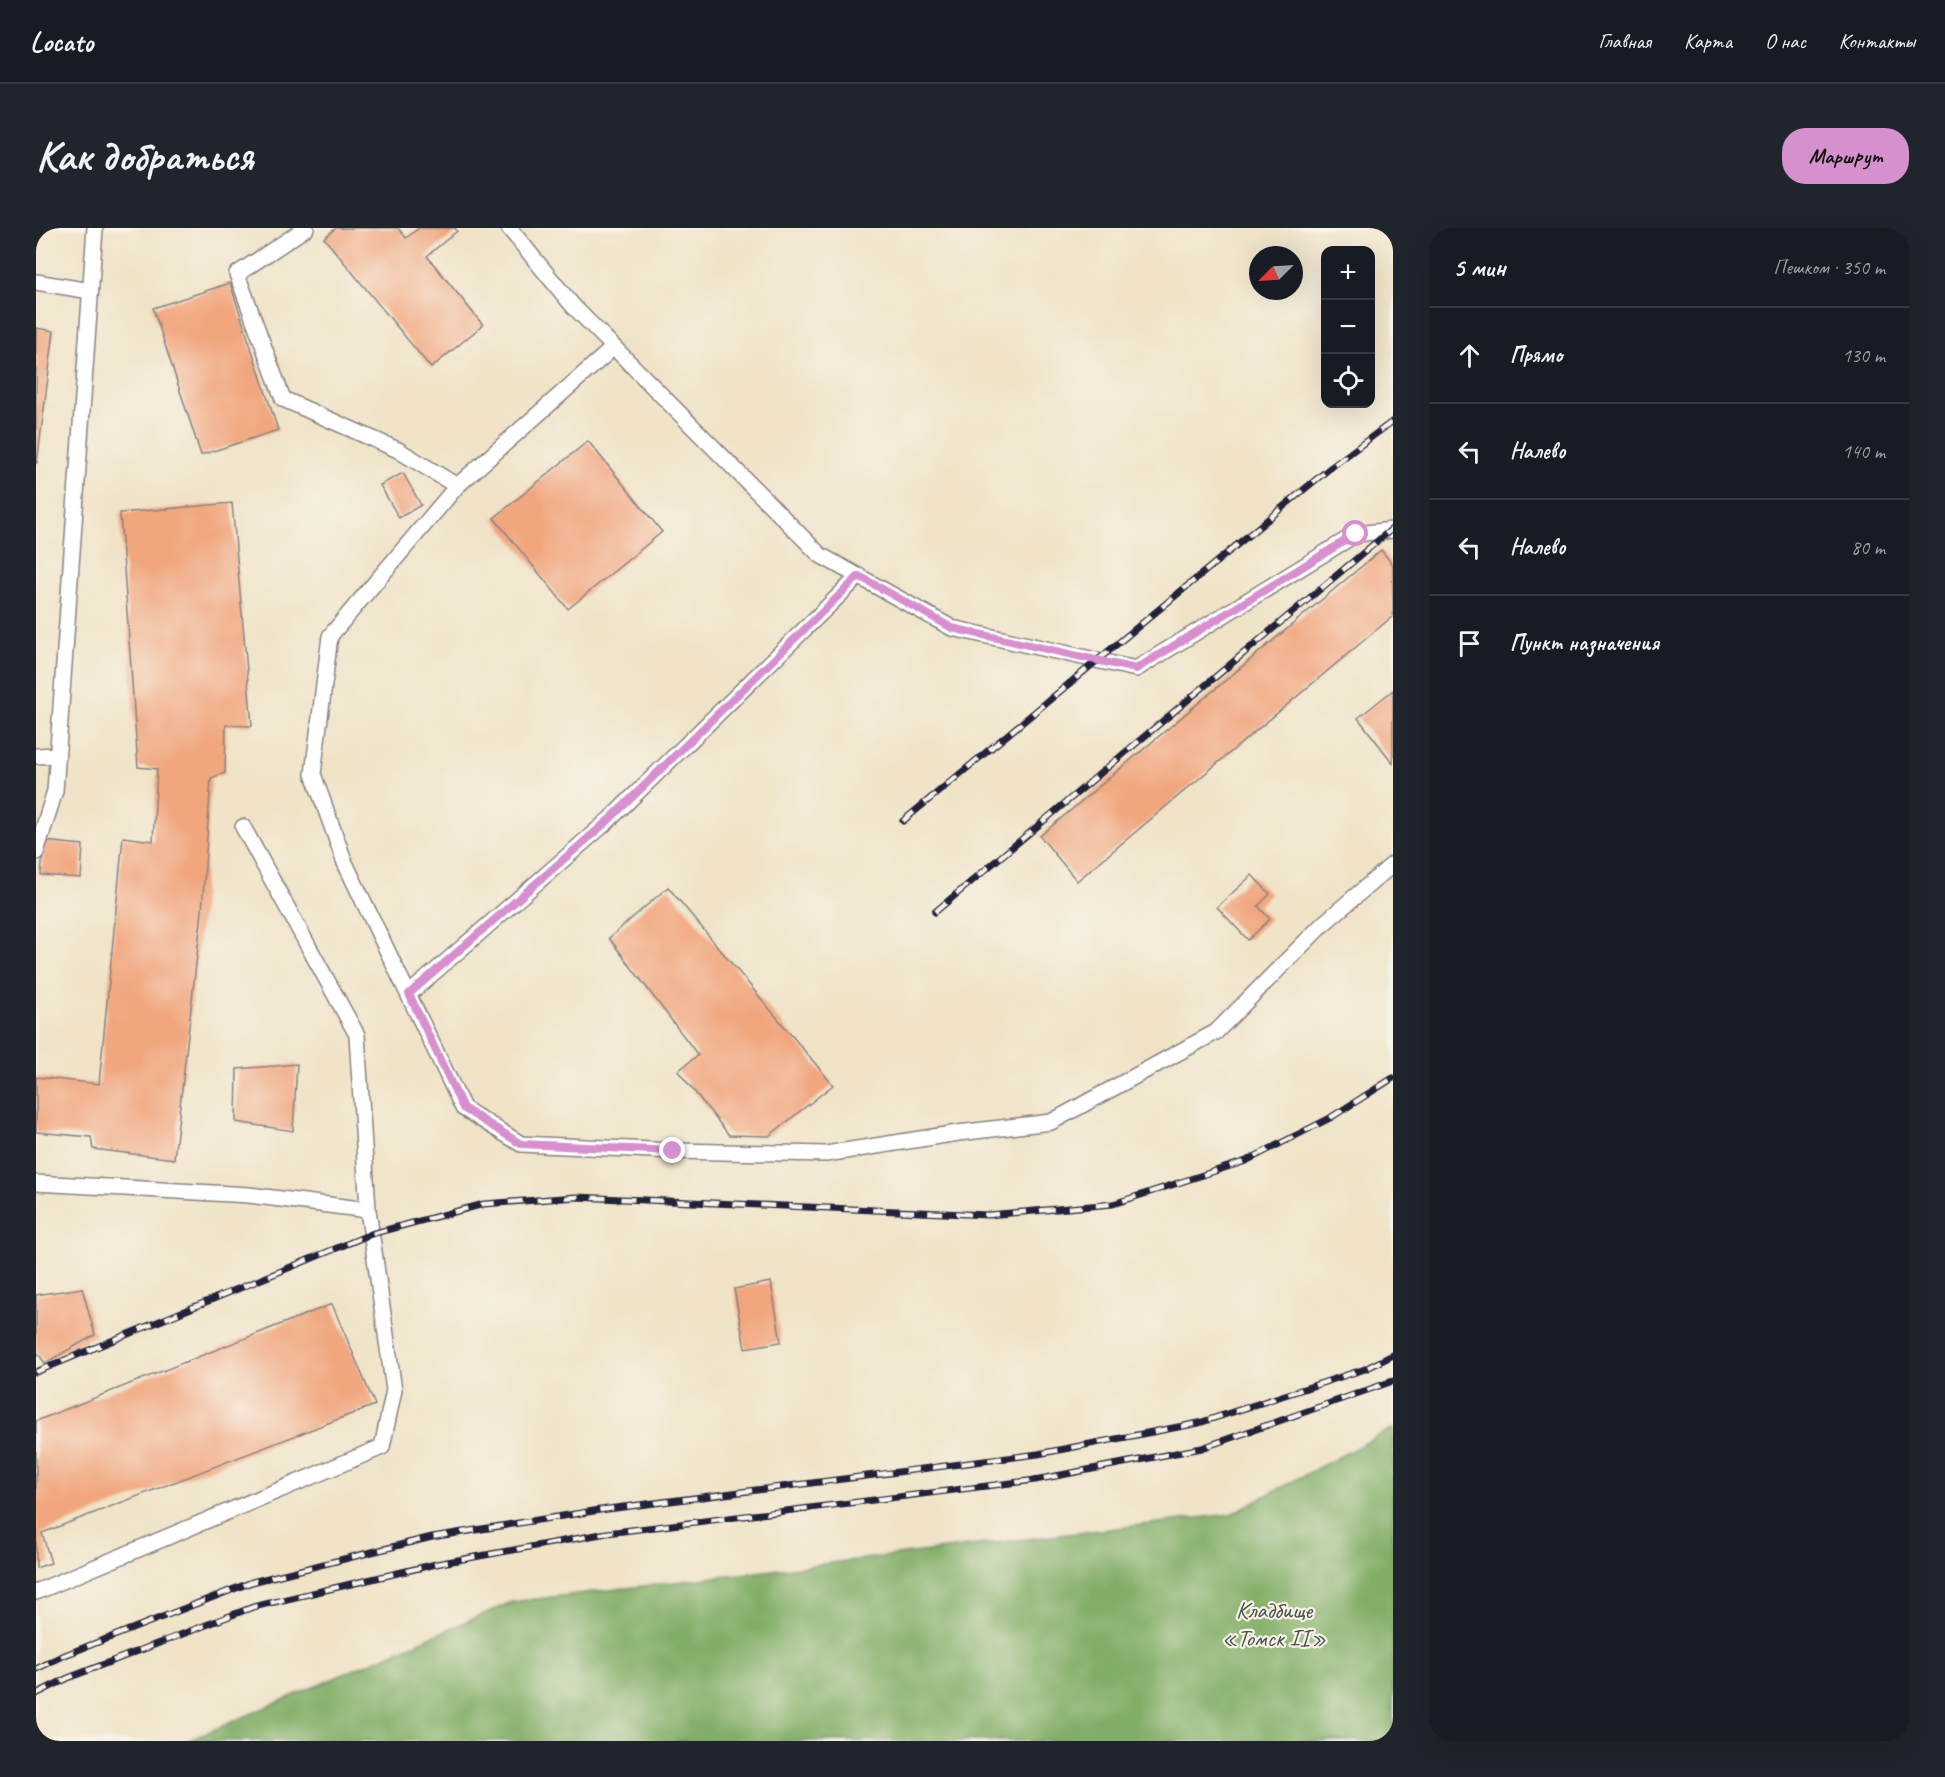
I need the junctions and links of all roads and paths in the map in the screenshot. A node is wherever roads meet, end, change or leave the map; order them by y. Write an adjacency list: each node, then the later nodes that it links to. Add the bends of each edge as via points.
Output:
1 (95, 228): 5 (lane)
2 (306, 228): 7 (lane, via 237,274 283,399 398,450)
3 (509, 228): 6 (lane, via 573,306)
4 (36, 282): 5 (lane)
5 (90, 291): 10 (lane)
6 (614, 347): 7 (lane); 9 (lane, via 820,555)
7 (457, 486): 15 (lane, via 330,636 313,774 345,863)
8 (1393, 530): 9 (lane, via 1356,534 1136,669 952,628)
9 (859, 576): 15 (lane, via 610,819)
10 (57, 755): 11 (lane); 13 (lane, via 55,791)
11 (36, 756)
12 (243, 827): 17 (lane, via 357,1035)
13 (36, 852)
14 (1393, 864): 15 (lane, via 1323,924 1216,1032 1051,1122 826,1154 521,1144 463,1108)
15 (409, 994)
16 (36, 1183): 17 (lane, via 249,1195)
17 (368, 1210): 18 (lane, via 394,1390 382,1446)
18 (36, 1592)

